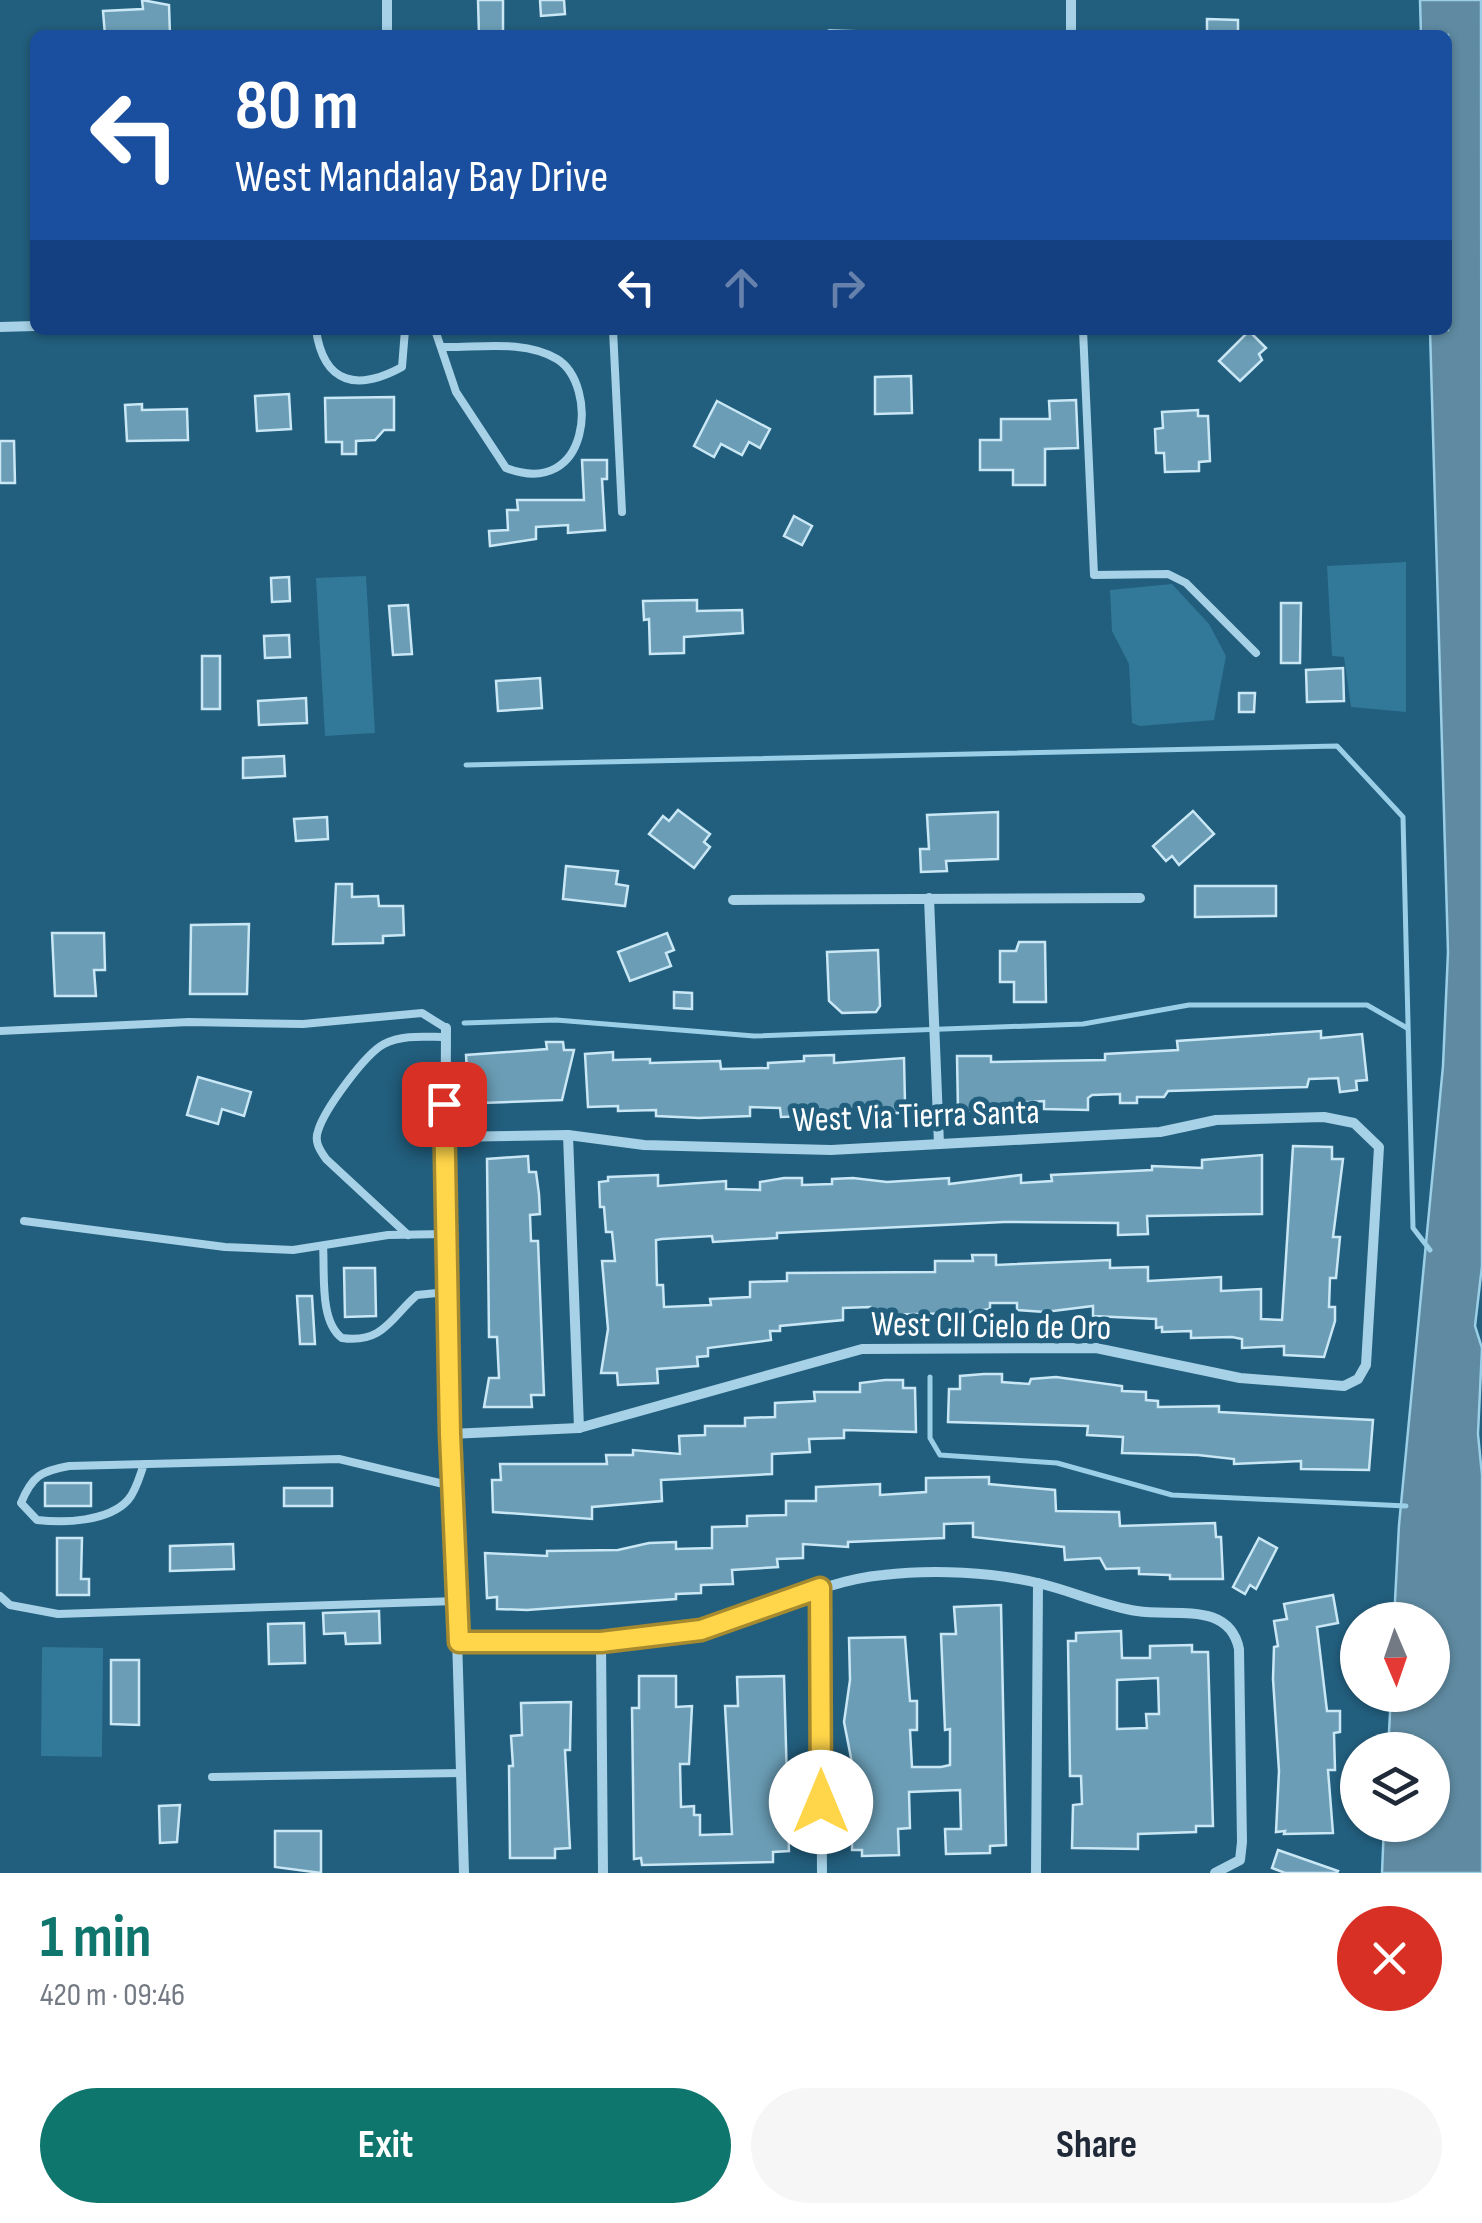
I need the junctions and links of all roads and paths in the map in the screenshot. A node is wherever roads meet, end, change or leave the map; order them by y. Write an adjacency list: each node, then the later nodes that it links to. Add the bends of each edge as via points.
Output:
1 (387, 0): 3 (street)
2 (1071, 0): 4 (street)
3 (388, 30)
4 (1072, 30)
5 (30, 326): 6 (street)
6 (0, 327)
7 (317, 335): 8 (lane, via 324,361 360,382 402,368)
8 (405, 335)
9 (437, 335): 12 (lane)
10 (613, 335): 13 (lane)
11 (1083, 335): 14 (lane, via 1094,575 1168,574)
12 (442, 347): 12 (lane, via 456,392 506,468 549,472 572,458 579,398 566,367 511,347)
13 (622, 512)
14 (1256, 653)
15 (929, 898): 16 (street); 17 (street); 22 (street)
16 (1140, 898)
17 (734, 900)
18 (0, 1032): 19 (lane, via 302,1024 422,1013)
19 (446, 1033): 21 (street); 24 (lane, via 382,1044 318,1132 326,1160)
20 (568, 1134): 21 (street, West Via Tierra Santa); 22 (street, West Via Tierra Santa, via 644,1145 830,1150); 29 (street)
21 (444, 1138): 25 (street)
22 (939, 1144): 28 (street, West Via Tierra Santa, via 1160,1132 1216,1120 1354,1122 1379,1147 1366,1365)
23 (24, 1221): 26 (lane, via 225,1246)
24 (408, 1234): 25 (lane); 26 (lane)
25 (445, 1234): 27 (street)
26 (322, 1246): 27 (lane, via 328,1316 342,1338 378,1333 400,1319 418,1295)
27 (446, 1292): 30 (street)
28 (1358, 1379): 29 (street, West Cll Cielo de Oro, via 1344,1386 1240,1378 1096,1348 862,1348)
29 (579, 1428): 30 (street, West Cll Cielo de Oro)
30 (450, 1434): 32 (street)
31 (144, 1464): 31 (lane, via 44,1470 21,1503 37,1520 54,1522 115,1511 130,1498); 32 (lane, via 356,1460)
32 (452, 1486): 36 (street)
33 (1038, 1583): 34 (street, via 882,1574); 44 (street); 45 (street, via 1136,1611 1215,1616 1236,1634 1240,1860)
34 (820, 1588): 38 (street, via 701,1630); 43 (street)
35 (0, 1596): 36 (lane, via 10,1605 58,1614)
36 (457, 1601): 37 (street)
37 (459, 1642): 38 (street); 39 (street)
38 (601, 1642): 42 (street)
39 (462, 1773): 40 (lane); 41 (street)
40 (212, 1777)
41 (464, 1873)
42 (603, 1873)
43 (822, 1873)
44 (1036, 1873)
45 (1214, 1873)

